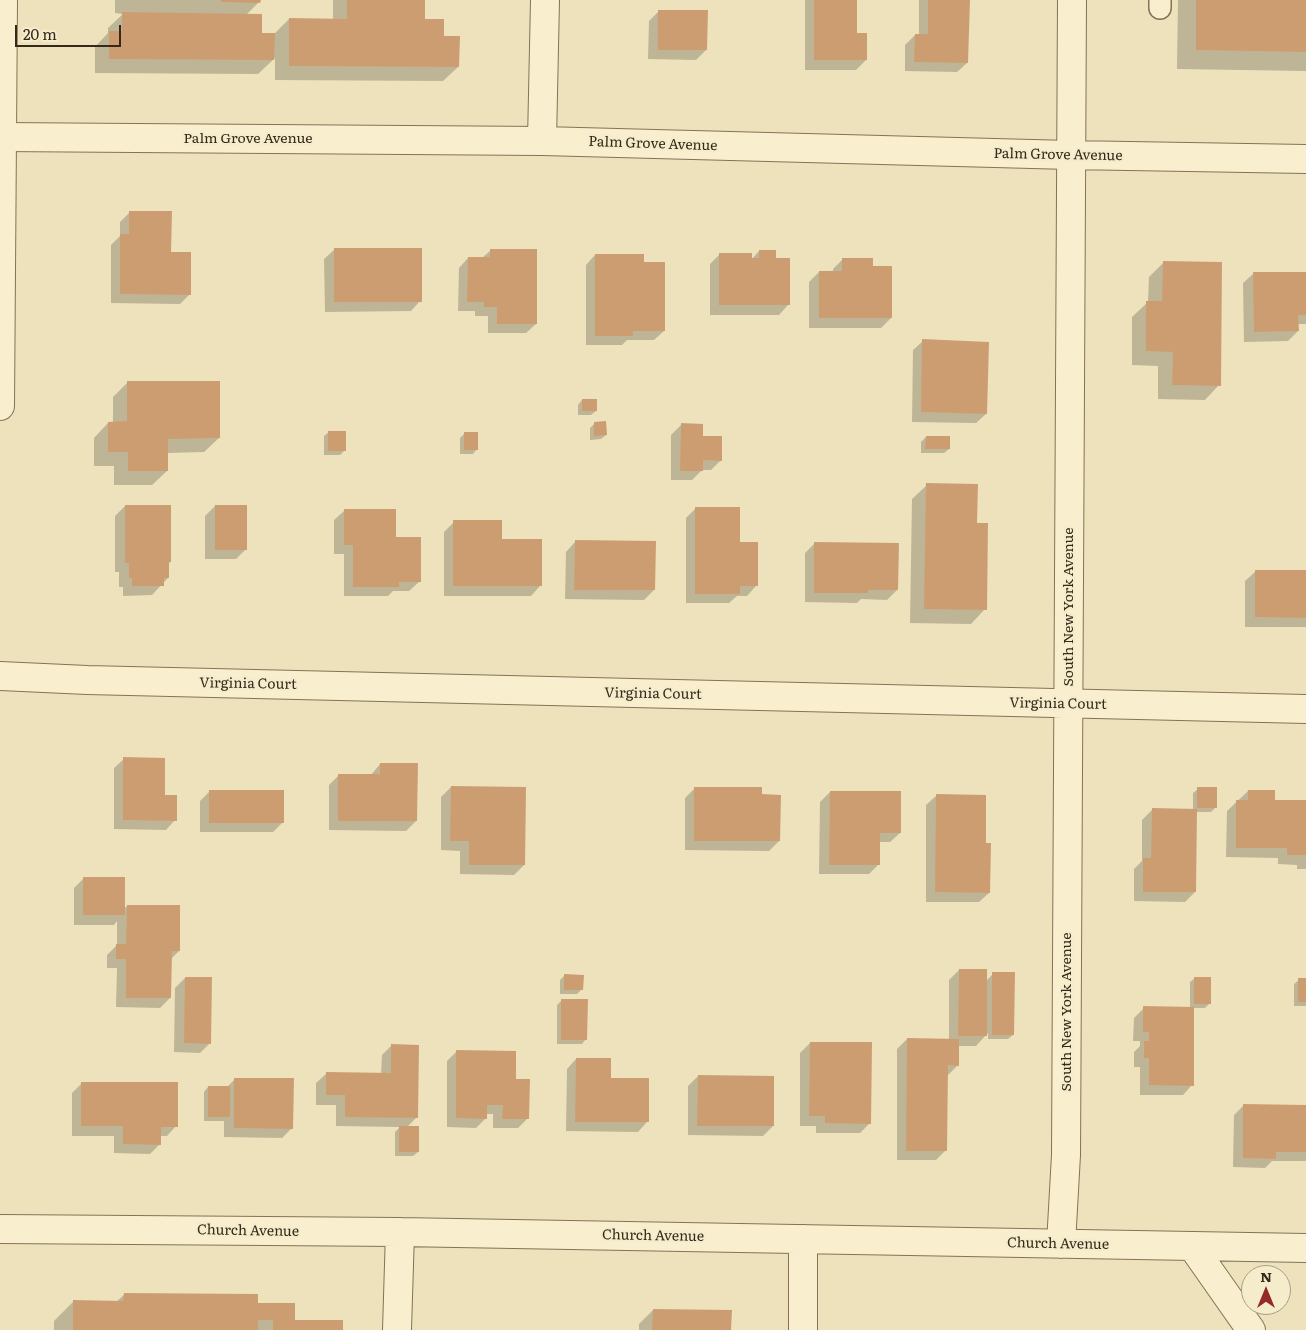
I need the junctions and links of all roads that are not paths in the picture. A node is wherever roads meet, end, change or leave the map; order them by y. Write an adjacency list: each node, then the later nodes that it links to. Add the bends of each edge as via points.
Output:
1 (3, 0): 4 (street)
2 (545, 0): 5 (street)
3 (1072, 0): 6 (street, South New York Avenue)
4 (1, 137): 5 (street, Palm Grove Avenue); 8 (street)
5 (542, 141): 6 (street, Palm Grove Avenue)
6 (1070, 156): 7 (street, Palm Grove Avenue); 10 (street, South New York Avenue)
7 (1306, 159)
8 (0, 406)
9 (0, 676): 10 (street, Virginia Court)
10 (1068, 704): 11 (street, Virginia Court); 15 (street, South New York Avenue, via 1066,1155)
11 (1306, 709)
12 (0, 1229): 13 (street, Church Avenue)
13 (400, 1232): 14 (street, Church Avenue); 18 (street)
14 (803, 1239): 15 (street, Church Avenue); 19 (street)
15 (1061, 1244): 16 (street, Church Avenue)
16 (1192, 1246): 17 (street, Church Avenue); 20 (street)
17 (1306, 1248)
18 (397, 1330)
19 (803, 1330)
20 (1251, 1330)

